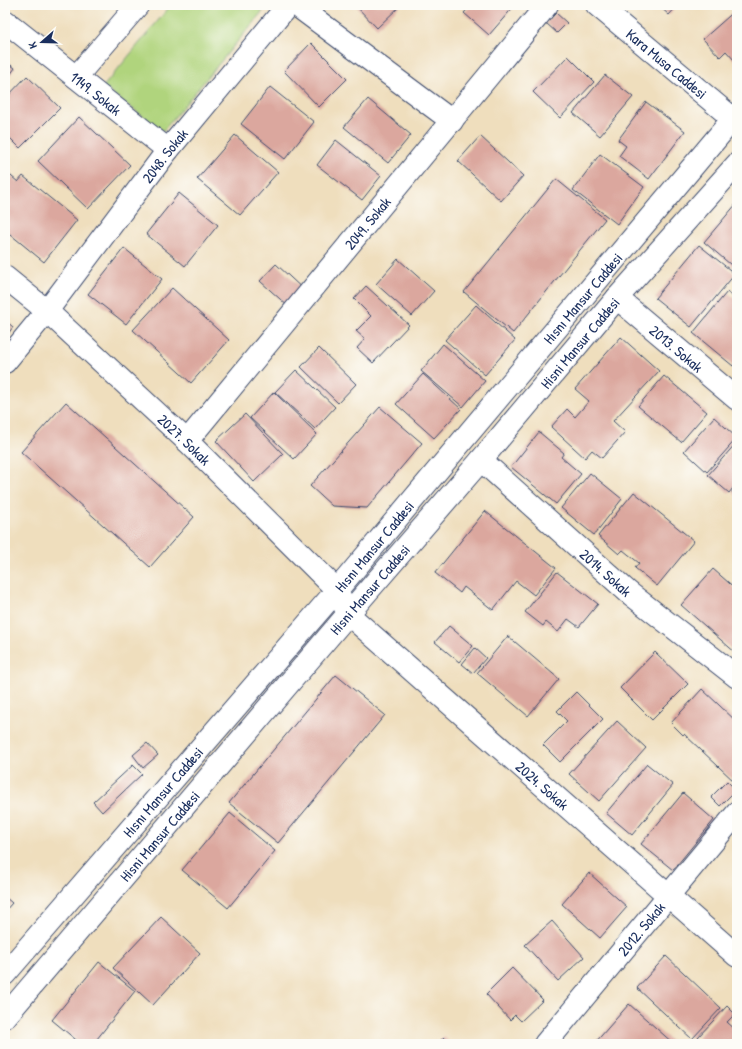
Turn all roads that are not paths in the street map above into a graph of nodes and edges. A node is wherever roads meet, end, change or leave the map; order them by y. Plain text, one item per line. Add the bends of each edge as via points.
1 (138, 5) edge
2 (288, 5) edge
3 (296, 5) edge
4 (547, 5) edge
5 (597, 5) edge
6 (5, 21) edge
7 (76, 77) junction
8 (736, 118) edge
9 (452, 121) junction
10 (168, 150) junction
11 (737, 164) edge
12 (5, 278) edge
13 (617, 298) junction
14 (47, 311) junction
15 (5, 362) edge
16 (737, 399) edge
17 (186, 441) junction
18 (481, 460) junction
19 (337, 590) junction
20 (348, 614) junction
21 (737, 677) edge
22 (737, 813) edge
23 (669, 895) junction
24 (737, 956) edge
25 (5, 974) edge
26 (5, 1017) edge
27 (545, 1044) edge

1 - 7 street
2 - 10 street, 2048. Sokak
3 - 9 street
4 - 9 street, 2049. Sokak
5 - 8 street, Kara Musa Caddesi
6 - 7 street, 1149. Sokak
7 - 10 street, 1149. Sokak
8 - 19 street, Hısnı Mansur Caddesi
9 - 17 street, 2049. Sokak
10 - 14 street, 2048. Sokak
11 - 13 street, Hisni Mansur Caddesi
12 - 14 street, 2027. Sokak
13 - 16 street, 2013. Sokak
13 - 18 street, Hisni Mansur Caddesi
14 - 15 street, 2048. Sokak
14 - 17 street, 2027. Sokak
17 - 19 street, 2027. Sokak
18 - 20 street, Hisni Mansur Caddesi
18 - 21 street, 2014. Sokak via 628,592
19 - 20 street, 2027. Sokak
19 - 25 street, Hısnı Mansur Caddesi
20 - 23 street, 2024. Sokak
20 - 26 street, Hisni Mansur Caddesi
22 - 23 street, 2012. Sokak
23 - 24 street, 2024. Sokak
23 - 27 street, 2012. Sokak

